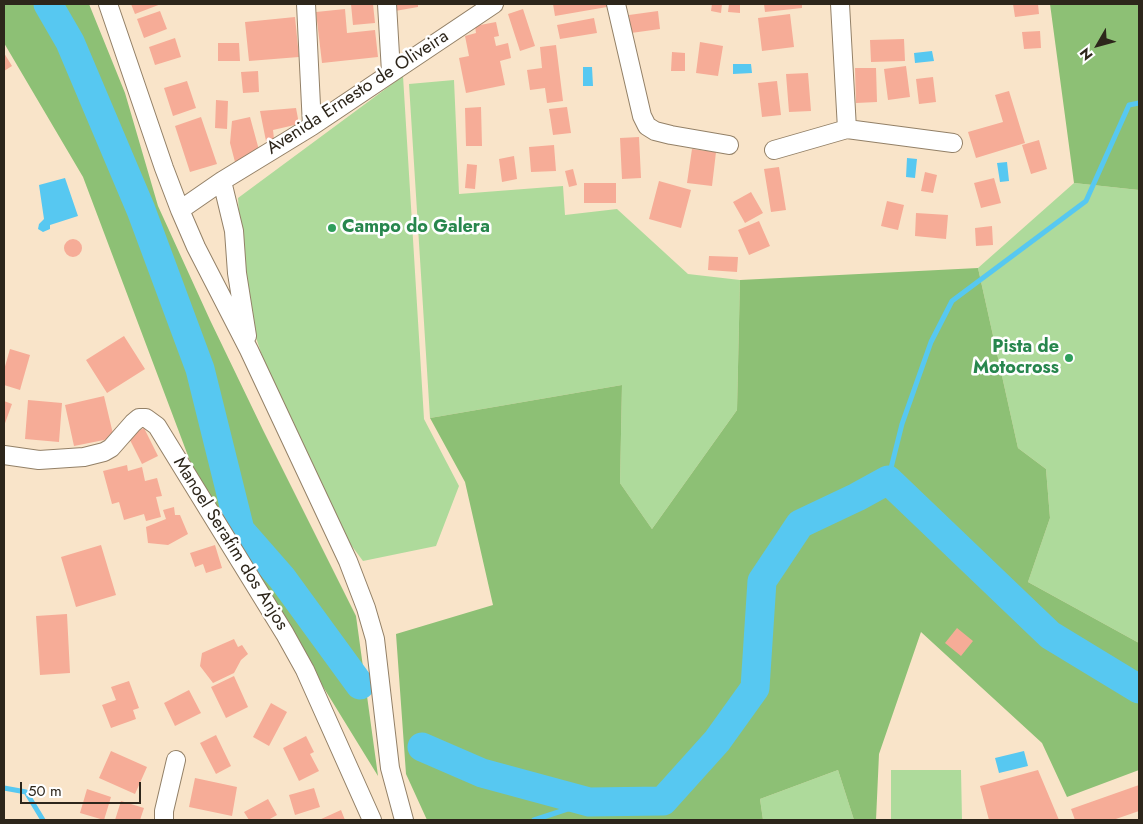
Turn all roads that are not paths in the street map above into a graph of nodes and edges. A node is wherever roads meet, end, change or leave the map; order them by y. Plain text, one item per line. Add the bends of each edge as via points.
1 (108, 4) edge
2 (306, 4) edge
3 (387, 4) edge
4 (494, 4) edge
5 (616, 4) edge
6 (840, 4) edge
7 (391, 72) junction
8 (312, 126) junction
9 (847, 129) junction
10 (953, 142) dead end
11 (729, 146) dead end
12 (774, 150) dead end
13 (222, 181) junction
14 (180, 210) junction
15 (249, 350) junction
16 (4, 455) edge
17 (176, 760) dead end
18 (164, 820) edge
19 (372, 820) edge
20 (404, 820) edge

1 - 14 street
2 - 8 street
3 - 7 street
4 - 7 street, Avenida Ernesto de Oliveira
5 - 11 street via 647,126 655,131
6 - 9 street
7 - 8 street, Avenida Ernesto de Oliveira
8 - 13 street, Avenida Ernesto de Oliveira
9 - 10 street
9 - 12 street
13 - 14 street, Avenida Ernesto de Oliveira
13 - 15 street via 234,231
14 - 15 street
15 - 20 street via 348,561 366,608 375,639 390,768
16 - 19 street, Manoel Serafim dos Anjos via 39,460 84,457 111,448 140,418 152,421 297,656
17 - 18 street

